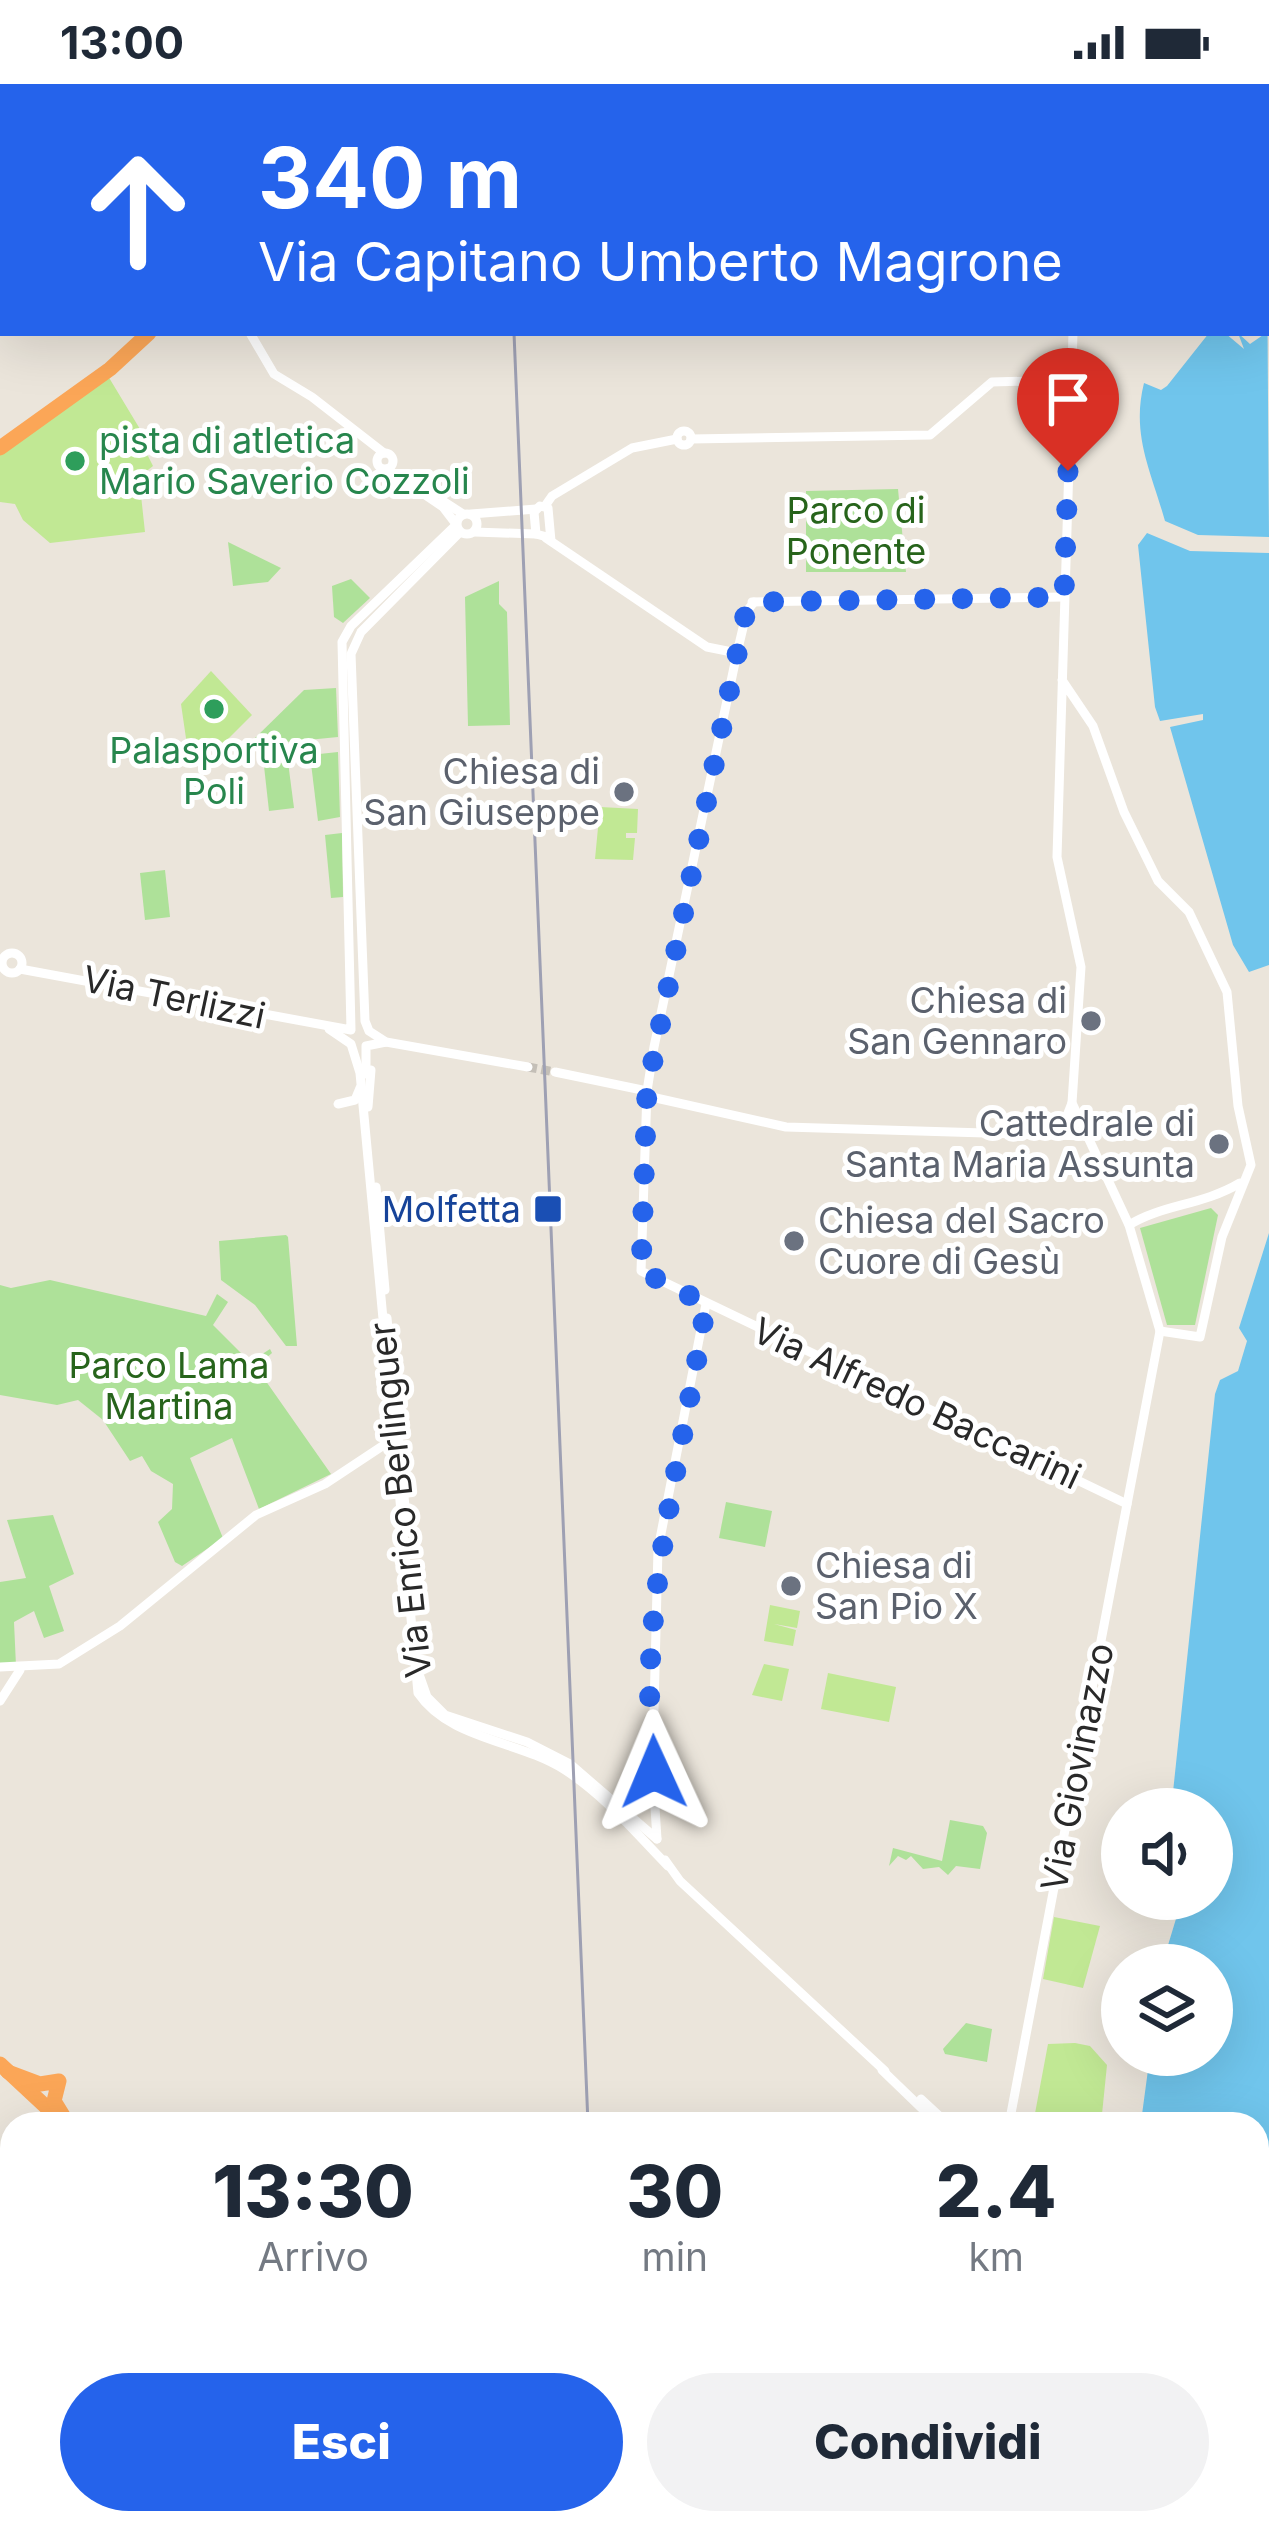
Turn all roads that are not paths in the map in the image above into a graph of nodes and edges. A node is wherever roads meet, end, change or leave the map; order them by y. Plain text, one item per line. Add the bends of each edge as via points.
1 (142, 336) edge
2 (252, 336) edge
3 (1072, 336) edge
4 (1071, 380) junction
5 (0, 444) edge
6 (386, 461) junction
7 (540, 508) junction
8 (459, 523) junction
9 (474, 532) junction
10 (546, 538) junction
11 (1064, 597) junction
12 (737, 653) junction
13 (348, 679) junction
14 (1062, 680) junction
15 (2, 961) edge
16 (354, 1002) junction
17 (313, 1026) junction
18 (329, 1029) junction
19 (351, 1030) junction
20 (369, 1031) junction
21 (386, 1042) junction
22 (351, 1044) junction
23 (366, 1046) junction
24 (406, 1047) junction
25 (528, 1067) tunnel mouth
26 (555, 1072) tunnel mouth
27 (647, 1094) junction
28 (1072, 1103) junction
29 (338, 1104) dead end
30 (368, 1107) junction
31 (1059, 1136) junction
32 (1086, 1136) junction
33 (1240, 1183) junction
34 (1212, 1200) junction
35 (1226, 1224) junction
36 (1129, 1225) junction
37 (706, 1304) junction
38 (1160, 1331) junction
39 (393, 1439) junction
40 (1127, 1506) junction
41 (0, 1667) edge
42 (20, 1670) junction
43 (418, 1685) junction
44 (1, 1693) edge
45 (654, 1814) junction
46 (634, 1820) junction
47 (637, 1834) junction
48 (657, 1839) junction
49 (668, 1866) junction
50 (3, 2070) edge
51 (907, 2091) junction
52 (44, 2112) edge
53 (52, 2112) edge
54 (60, 2112) edge
55 (927, 2112) edge
56 (933, 2112) edge
57 (1011, 2112) edge

1 - 5 highway via 110,369
2 - 6 street via 274,374
3 - 4 street
4 - 7 street via 992,382 930,436 691,439 684,432 632,448
4 - 11 street
6 - 8 street
6 - 8 street
7 - 8 street
7 - 10 street
8 - 9 street
8 - 9 street via 478,524
8 - 13 street via 361,632
9 - 10 street
10 - 12 street via 706,647
11 - 12 street via 750,602
11 - 14 street
12 - 27 street
13 - 16 street, Via Enrico Berlinguer
13 - 20 street, Via Enrico Berlinguer
14 - 28 street via 1057,857 1081,979
14 - 33 street via 1094,726 1158,881 1190,911 1227,992 1251,1165
15 - 17 street, Via Terlizzi via 14,954 35,968
16 - 17 street, Via Terlizzi via 345,1025
16 - 19 street, Via Enrico Berlinguer
17 - 18 street, Via Terlizzi
17 - 29 street, Via Terlizzi via 341,1042 358,1081 358,1098
18 - 19 street, Via Terlizzi
18 - 22 street, Via Terlizzi
19 - 20 street, Via Terlizzi
19 - 22 street, Via Enrico Berlinguer
20 - 21 street
20 - 23 street, Via Enrico Berlinguer
21 - 23 street
21 - 24 street
22 - 23 street
22 - 39 street, Via Enrico Berlinguer
23 - 30 street, Via Enrico Berlinguer
24 - 25 street
24 - 30 street via 373,1050
26 - 27 street
27 - 31 street via 785,1127
27 - 37 street, Via Alfredo Baccarini via 641,1271
28 - 31 street
28 - 32 street
30 - 39 street, Via Enrico Berlinguer
31 - 32 street
32 - 36 street
33 - 34 street
33 - 35 street
34 - 35 street
34 - 36 street
35 - 38 street via 1200,1337
36 - 38 street
37 - 40 street, Via Alfredo Baccarini
37 - 45 street via 662,1532 652,1645
38 - 40 street, Via Giovinazzo
39 - 42 street via 320,1487 263,1511 120,1626 59,1664
39 - 43 street, Via Enrico Berlinguer
40 - 57 street, Via Giovinazzo
41 - 42 street
42 - 44 street
43 - 46 street, Via Enrico Berlinguer via 445,1715 570,1764
43 - 47 street, Via Enrico Berlinguer via 440,1719 565,1770
45 - 46 street
45 - 48 street
46 - 48 street, Via Enrico Berlinguer
47 - 48 street
47 - 49 street, Via Enrico Berlinguer
48 - 49 street
49 - 51 street, Via Enrico Berlinguer
50 - 52 highway
50 - 53 highway
50 - 54 highway via 40,2084 59,2081
51 - 55 street
51 - 56 street

